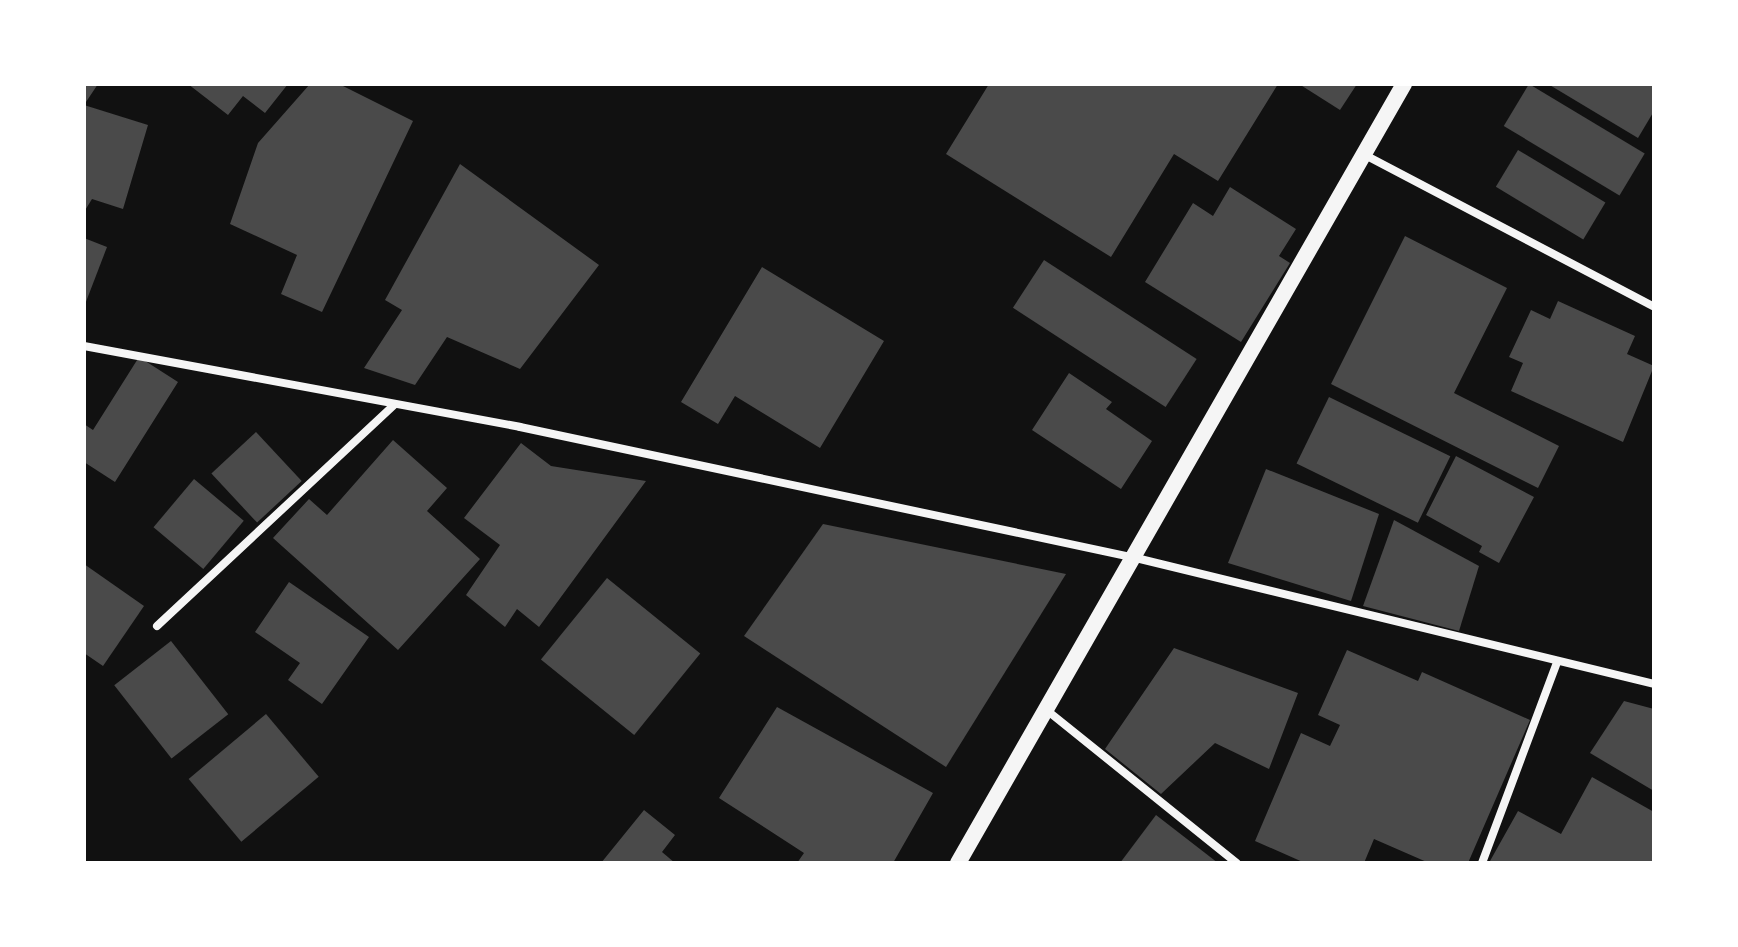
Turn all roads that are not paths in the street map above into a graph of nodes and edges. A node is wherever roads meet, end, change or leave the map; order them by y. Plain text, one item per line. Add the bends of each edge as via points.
1 (1404, 84) edge
2 (1365, 155) junction
3 (1654, 307) edge
4 (84, 346) edge
5 (395, 404) junction
6 (1136, 558) junction
7 (157, 626) dead end
8 (1557, 662) junction
9 (1654, 684) edge
10 (1049, 712) junction
11 (958, 863) edge
12 (1237, 863) edge
13 (1482, 863) edge

1 - 2 main road
2 - 3 street
2 - 6 main road
4 - 5 street
5 - 6 street
5 - 7 street
6 - 8 street
6 - 10 main road
8 - 9 street
8 - 13 street
10 - 11 main road
10 - 12 street

